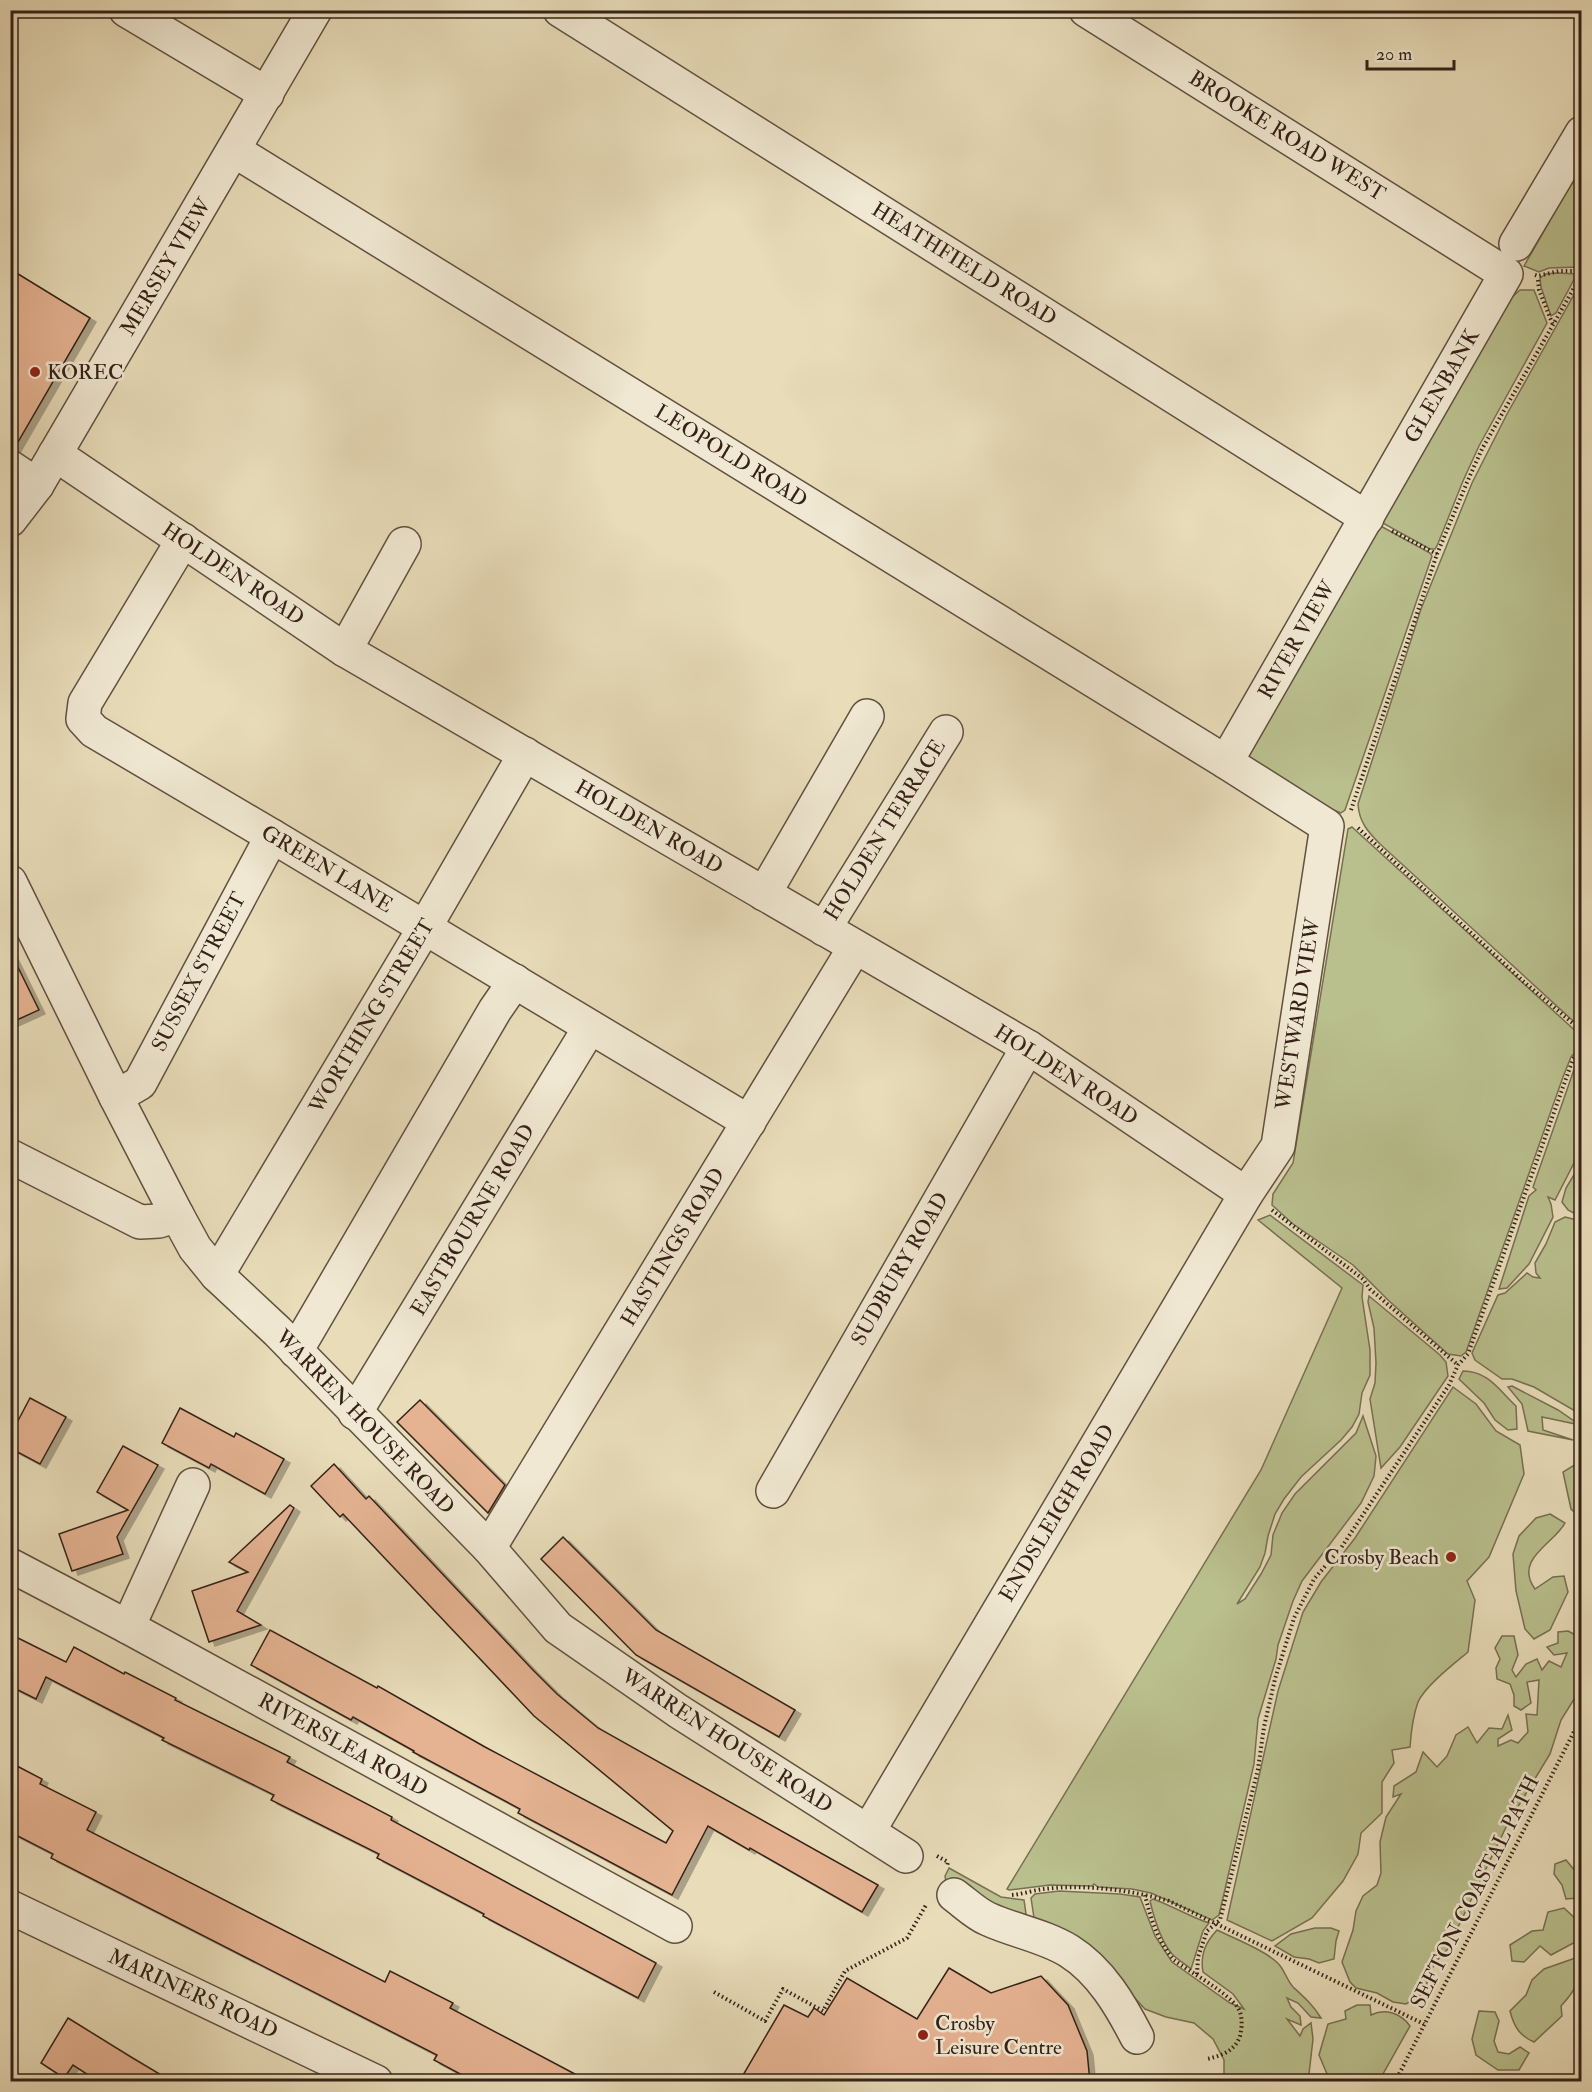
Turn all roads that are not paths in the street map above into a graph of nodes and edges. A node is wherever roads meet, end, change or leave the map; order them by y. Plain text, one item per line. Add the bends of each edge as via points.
1 (126, 10) edge
2 (315, 10) edge
3 (560, 10) edge
4 (1086, 10) edge
5 (163, 20) edge
6 (267, 94) junction
7 (1581, 133) edge
8 (235, 151) junction
9 (1512, 264) junction
10 (55, 454) junction
11 (24, 476) edge
12 (1367, 518) junction
13 (10, 519) edge
14 (183, 540) junction
15 (404, 544) dead end
16 (345, 650) junction
17 (867, 716) dead end
18 (946, 732) dead end
19 (525, 754) junction
20 (1226, 762) junction
21 (1344, 824) joint
22 (272, 836) junction
23 (10, 882) edge
24 (764, 894) junction
25 (425, 927) junction
26 (824, 929) junction
27 (855, 947) junction
28 (515, 981) junction
29 (590, 1027) junction
30 (1028, 1047) junction
31 (116, 1097) junction
32 (749, 1122) junction
33 (10, 1156) edge
34 (1246, 1194) junction
35 (177, 1215) junction
36 (217, 1275) junction
37 (296, 1351) junction
38 (355, 1413) junction
39 (193, 1485) dead end
40 (773, 1491) dead end
41 (489, 1548) junction
42 (10, 1565) edge
43 (128, 1627) junction
44 (868, 1832) junction
45 (906, 1856) dead end
46 (946, 1888) road end
47 (10, 1907) edge
48 (675, 1926) dead end
49 (1137, 2037) dead end
50 (376, 2082) edge

1 - 5 street
2 - 6 street, MERSEY VIEW
3 - 12 street, HEATHFIELD ROAD
4 - 9 street, BROOKE ROAD WEST
5 - 6 street
6 - 8 street, MERSEY VIEW
7 - 9 street, GLENBANK
8 - 10 street, MERSEY VIEW
8 - 20 street, LEOPOLD ROAD
9 - 12 street, GLENBANK
10 - 11 street, MERSEY VIEW
10 - 14 street, HOLDEN ROAD
11 - 13 street, MERSEY VIEW
12 - 20 street, RIVER VIEW
14 - 16 street, HOLDEN ROAD
14 - 22 street, GREEN LANE via 85,703 83,719 94,731
15 - 16 street
16 - 19 street, HOLDEN ROAD
17 - 24 street
18 - 26 street, HOLDEN TERRACE
19 - 24 street, HOLDEN ROAD
19 - 25 street, WORTHING STREET
20 - 21 street, LEOPOLD ROAD
21 - 34 street, WESTWARD VIEW via 1278,1146
22 - 25 street, GREEN LANE
22 - 31 street, SUSSEX STREET via 140,1083
23 - 31 street, WARREN HOUSE ROAD
24 - 26 street, HOLDEN ROAD
25 - 28 street, GREEN LANE
25 - 36 street, WORTHING STREET
26 - 27 street, HOLDEN ROAD
27 - 30 street, HOLDEN ROAD
27 - 32 street, HASTINGS ROAD
28 - 29 street, GREEN LANE
28 - 37 street
29 - 32 street, GREEN LANE
29 - 38 street, EASTBOURNE ROAD
30 - 34 street, HOLDEN ROAD
30 - 40 street, SUDBURY ROAD
31 - 35 street, WARREN HOUSE ROAD
32 - 41 street, HASTINGS ROAD
33 - 35 street via 140,1222
34 - 44 street, ENDSLEIGH ROAD
35 - 36 street, WARREN HOUSE ROAD via 195,1248
36 - 37 street, WARREN HOUSE ROAD
37 - 38 street, WARREN HOUSE ROAD
38 - 41 street, WARREN HOUSE ROAD
39 - 43 street
41 - 44 street, WARREN HOUSE ROAD via 558,1628 678,1711
42 - 43 street, RIVERSLEA ROAD
43 - 48 street, RIVERSLEA ROAD
44 - 45 street, WARREN HOUSE ROAD
46 - 49 street via 984,1918 1070,1952 1106,1986
47 - 50 street, MARINERS ROAD

